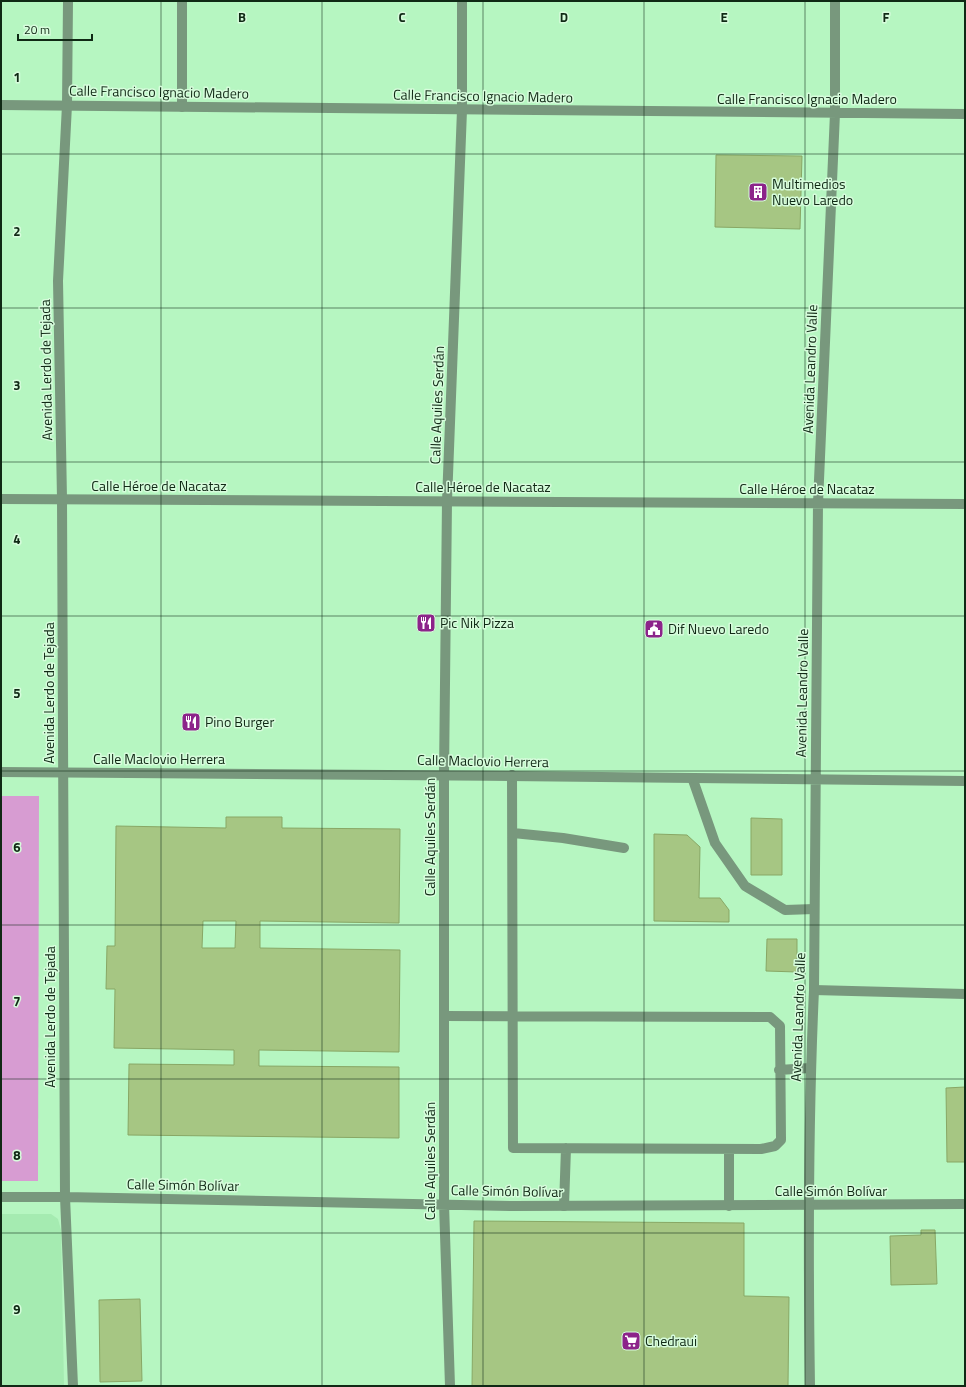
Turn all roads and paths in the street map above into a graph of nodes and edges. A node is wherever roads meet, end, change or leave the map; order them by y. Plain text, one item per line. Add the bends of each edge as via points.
1 (68, 1) edge
2 (182, 1) edge
3 (462, 1) edge
4 (835, 1) edge
5 (1, 105) edge
6 (67, 105) junction
7 (182, 107) junction
8 (462, 110) junction
9 (835, 113) junction
10 (965, 114) edge
11 (1, 499) edge
12 (62, 499) junction
13 (447, 501) junction
14 (818, 503) junction
15 (965, 504) edge
16 (1, 772) edge
17 (63, 772) junction
18 (444, 774) junction
19 (512, 775) junction
20 (693, 780) junction
21 (815, 780) junction
22 (965, 781) edge
23 (512, 833) junction
24 (624, 848) dead end
25 (814, 909) junction
26 (814, 990) junction
27 (965, 994) edge
28 (444, 1016) junction
29 (512, 1016) junction
30 (810, 1068) junction
31 (779, 1070) junction
32 (566, 1148) junction
33 (730, 1149) junction
34 (65, 1197) junction
35 (1, 1198) edge
36 (444, 1204) junction
37 (965, 1204) edge
38 (564, 1206) junction
39 (729, 1206) junction
40 (808, 1206) junction
41 (73, 1386) edge
42 (450, 1386) edge
43 (810, 1386) edge

1 - 6 street, Avenida Lerdo de Tejada
2 - 7 street
3 - 8 street, Calle Aquiles Serdán
4 - 9 street, Avenida Leandro Valle
5 - 6 street, Calle Francisco Ignacio Madero
6 - 7 street, Calle Francisco Ignacio Madero
6 - 12 street, Avenida Lerdo de Tejada via 58,281
7 - 8 street, Calle Francisco Ignacio Madero
8 - 9 street, Calle Francisco Ignacio Madero
8 - 13 street, Calle Aquiles Serdán
9 - 10 street, Calle Francisco Ignacio Madero
9 - 14 street, Avenida Leandro Valle
11 - 12 street, Calle Héroe de Nacataz
12 - 13 street, Calle Héroe de Nacataz
12 - 17 street, Avenida Lerdo de Tejada
13 - 14 street, Calle Héroe de Nacataz
13 - 18 street, Calle Aquiles Serdán
14 - 15 street, Calle Héroe de Nacataz
14 - 21 street, Avenida Leandro Valle
16 - 17 street, Calle Maclovio Herrera
17 - 18 street, Calle Maclovio Herrera
17 - 34 street, Avenida Lerdo de Tejada
18 - 19 street, Calle Maclovio Herrera
18 - 28 street, Calle Aquiles Serdán
19 - 20 street, Calle Maclovio Herrera
19 - 23 street
20 - 21 street, Calle Maclovio Herrera
20 - 25 street via 715,843 746,886 785,910
21 - 22 street, Calle Maclovio Herrera
21 - 25 street, Avenida Leandro Valle
23 - 24 street
23 - 29 street
25 - 26 street, Avenida Leandro Valle
26 - 27 street
26 - 30 street, Avenida Leandro Valle
28 - 29 street
28 - 36 street, Calle Aquiles Serdán
29 - 31 street via 770,1017 780,1026
29 - 32 street via 513,1148
30 - 31 street
30 - 40 street, Avenida Leandro Valle
31 - 33 street via 781,1140 775,1146 761,1149
32 - 33 street
32 - 38 street
33 - 39 street
34 - 35 street, Calle Simón Bolívar
34 - 36 street, Calle Simón Bolívar
34 - 41 street, Avenida Lerdo de Tejada
36 - 38 street, Calle Simón Bolívar
36 - 42 street, Calle Aquiles Serdán
37 - 40 street, Calle Simón Bolívar
38 - 39 street, Calle Simón Bolívar
39 - 40 street, Calle Simón Bolívar
40 - 43 street, Avenida Leandro Valle

